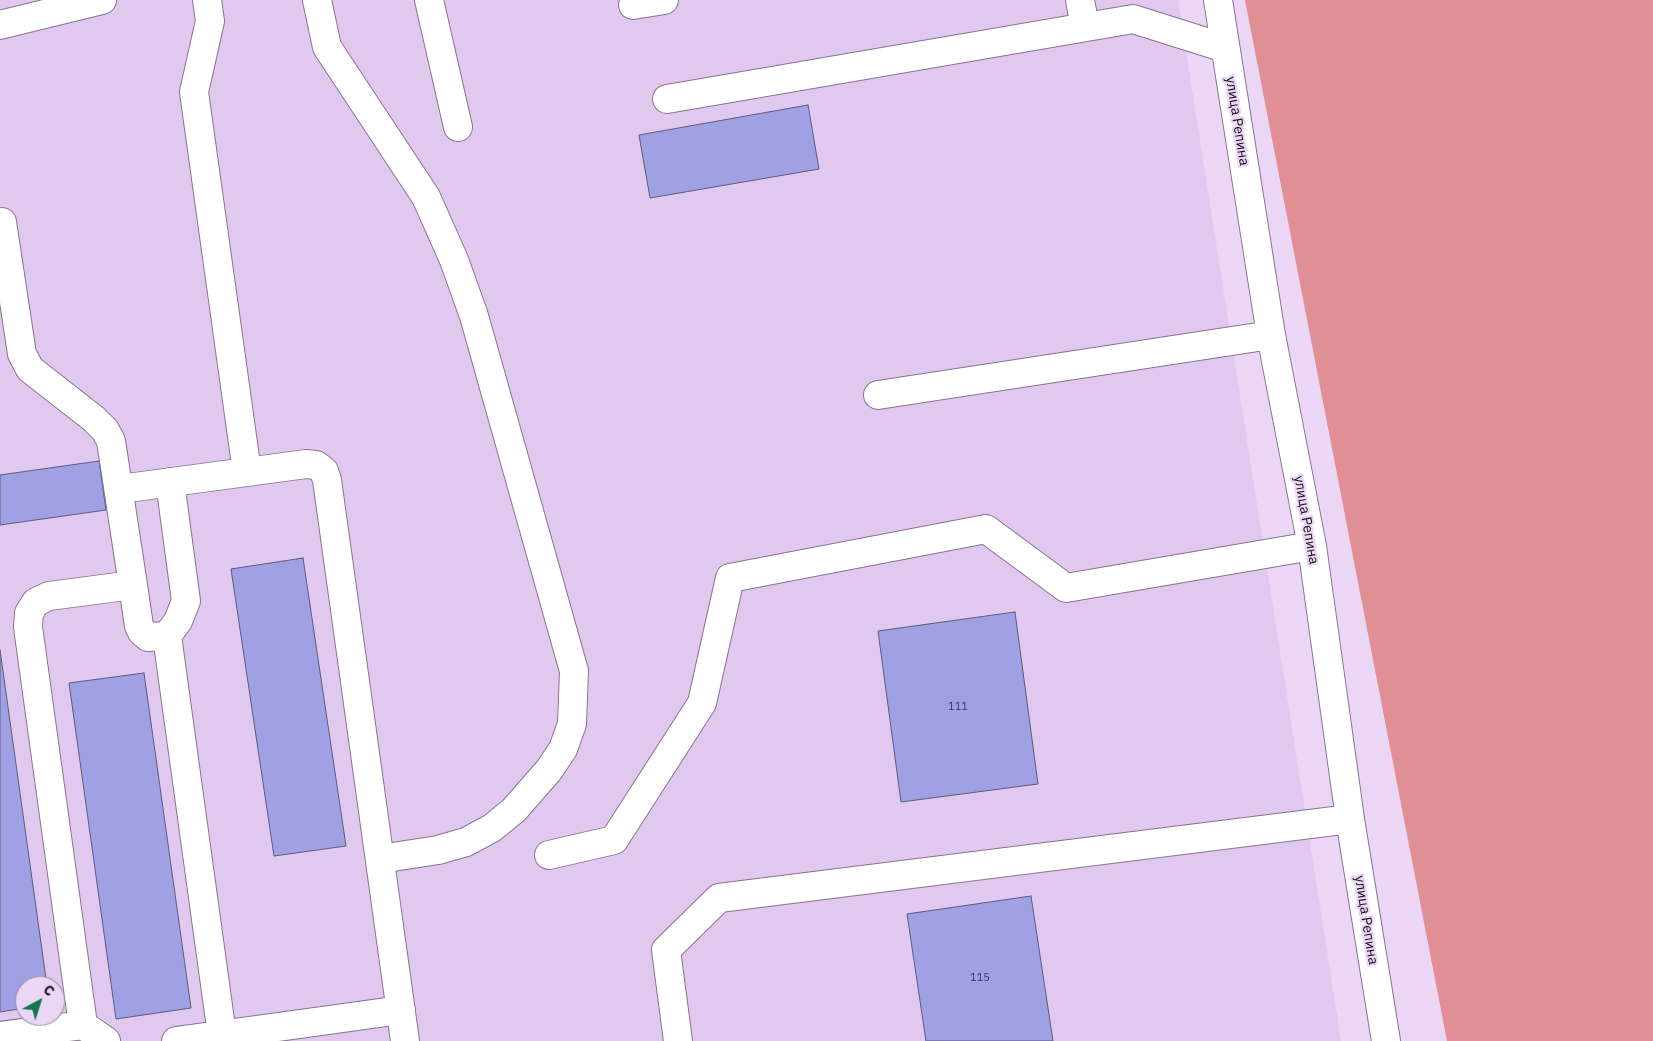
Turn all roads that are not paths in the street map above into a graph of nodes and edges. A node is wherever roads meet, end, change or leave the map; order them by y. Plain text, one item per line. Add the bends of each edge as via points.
1 (102, 0) edge
2 (207, 0) edge
3 (316, 0) edge
4 (429, 0) edge
5 (664, 0) edge
6 (1080, 0) edge
7 (1218, 0) edge
8 (633, 5) dead end
9 (0, 25) edge
10 (1085, 27) junction
11 (1225, 48) junction
12 (667, 99) dead end
13 (458, 127) dead end
14 (2, 222) dead end
15 (1271, 335) junction
16 (878, 395) dead end
17 (247, 472) junction
18 (170, 482) junction
19 (120, 489) junction
20 (1312, 546) junction
21 (133, 585) junction
22 (167, 636) junction
23 (1350, 819) junction
24 (549, 855) dead end
25 (380, 859) junction
26 (401, 1010) junction
27 (83, 1025) junction
28 (278, 1034) edge
29 (222, 1035) junction
30 (0, 1036) edge
31 (106, 1041) edge
32 (176, 1041) edge
33 (405, 1041) edge
34 (678, 1041) edge
35 (1386, 1041) edge

1 - 9 street
2 - 17 street via 210,21 194,92
3 - 25 street via 327,47 426,197 454,260 474,316 574,671 572,724 563,749 514,810 492,828 466,842
4 - 13 street
5 - 8 street
6 - 10 street
7 - 11 street, улица Репина
10 - 11 street via 1133,18
10 - 12 street
11 - 15 street, улица Репина
14 - 19 street via 22,354 30,369 105,430 115,456
15 - 16 street
15 - 20 street, улица Репина
17 - 18 street
17 - 25 street via 306,464 316,465 324,471
18 - 19 street
18 - 22 street via 186,601 178,621
19 - 21 street
20 - 23 street, улица Репина
20 - 24 street via 1066,588 986,529 730,578 702,703 614,840
21 - 22 street via 142,632 148,637
21 - 27 street via 49,596 36,602 29,612 28,627
22 - 29 street
23 - 34 street via 719,898 666,950
23 - 35 street, улица Репина
25 - 26 street
26 - 28 street
26 - 33 street
27 - 30 street
27 - 31 street
28 - 29 street
29 - 32 street

